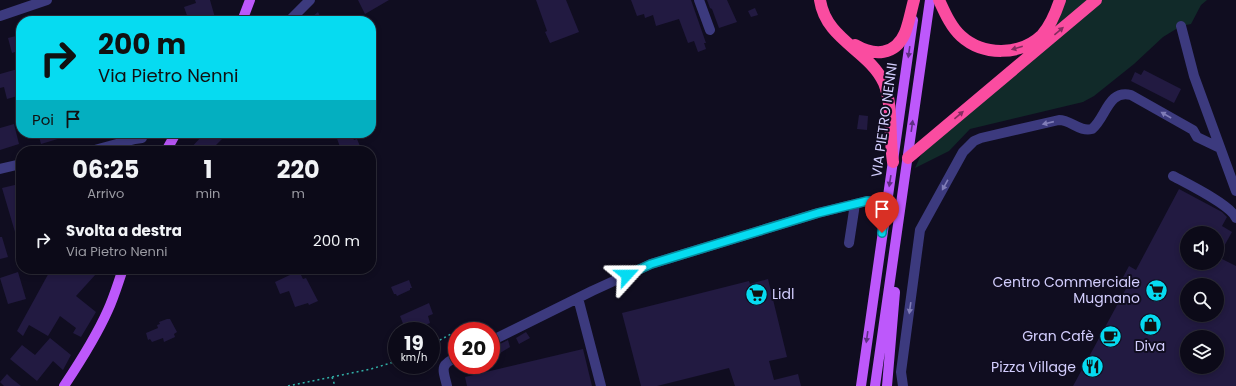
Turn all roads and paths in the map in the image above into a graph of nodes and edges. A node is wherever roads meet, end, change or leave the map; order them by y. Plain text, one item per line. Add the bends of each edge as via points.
1 (250, 0) edge
2 (310, 0) edge
3 (699, 0) edge
4 (820, 0) edge
5 (915, 0) edge
6 (930, 0) edge
7 (939, 0) edge
8 (1060, 0) edge
9 (1096, 0) edge
10 (42, 1) edge
11 (0, 16) edge
12 (244, 16) edge
13 (293, 16) edge
14 (1181, 26) dead end
15 (710, 30) dead end
16 (837, 34) junction
17 (142, 138) dead end
18 (109, 146) edge
19 (1220, 148) junction
20 (908, 158) junction
21 (892, 162) junction
22 (16, 165) edge
23 (0, 169) edge
24 (1173, 176) dead end
25 (1236, 191) edge
26 (886, 203) junction
27 (855, 204) junction
28 (1236, 218) edge
29 (849, 243) dead end
30 (895, 244) junction
31 (122, 274) edge
32 (578, 298) junction
33 (500, 337) edge
34 (448, 361) edge
35 (388, 364) edge
36 (332, 377) junction
37 (64, 386) edge
38 (288, 386) edge
39 (335, 386) edge
40 (447, 386) edge
41 (602, 386) edge
42 (861, 386) edge
43 (875, 386) edge
44 (887, 386) edge
45 (903, 386) edge

1 - 12 main road
2 - 13 street
3 - 15 street
4 - 16 highway via 828,24
5 - 16 highway via 905,33 890,50 874,53
5 -> 21 main road, VIA PIETRO NENNI
20 -> 6 main road, VIA PIETRO NENNI
8 -> 7 highway via 1042,35 1027,46 1007,51 988,51 971,44 951,25
20 -> 9 highway
10 - 11 street
14 - 19 street via 1194,76
16 - 21 highway via 875,69 884,83 890,107
17 - 18 street
19 - 25 street
19 -> 45 street via 1197,137 1193,130 1124,94 1114,98 1099,123 1092,129 1082,130 1059,120 974,141 963,152 920,230 901,372
20 - 30 main road, VIA PIETRO NENNI
21 -> 26 main road, VIA PIETRO NENNI
22 - 23 street
24 - 28 street via 1227,206
26 - 27 street via 867,201
26 -> 42 main road, VIA PIETRO NENNI
27 - 29 street
27 - 32 street via 651,264
30 - 43 main road, VIA PIETRO NENNI
30 - 44 main road via 897,274
31 - 37 main road via 99,328
32 - 33 street
32 - 41 street
34 - 40 street via 443,371
35 - 36 path
36 - 38 path
36 - 39 path

